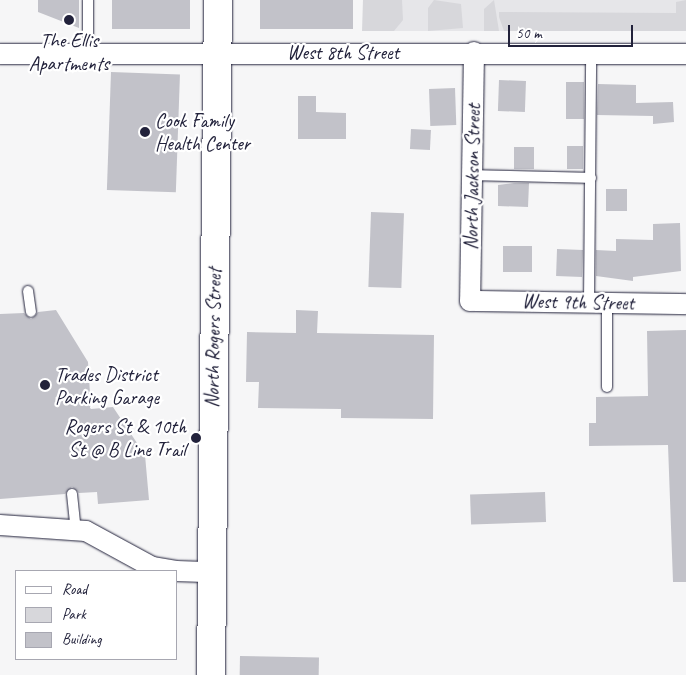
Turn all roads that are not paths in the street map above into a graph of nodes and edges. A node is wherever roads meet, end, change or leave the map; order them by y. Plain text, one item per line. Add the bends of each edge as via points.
1 (88, 0) edge
2 (218, 0) edge
3 (218, 51) junction
4 (88, 52) junction
5 (474, 52) junction
6 (591, 53) junction
7 (0, 54) edge
8 (686, 54) edge
9 (472, 174) junction
10 (591, 178) junction
11 (28, 291) dead end
12 (470, 301) joint
13 (598, 302) junction
14 (686, 304) edge
15 (31, 312) dead end
16 (607, 387) dead end
17 (72, 494) dead end
18 (0, 525) edge
19 (76, 530) junction
20 (170, 570) edge
21 (178, 571) edge
22 (212, 572) junction
23 (211, 675) edge

1 - 4 lane
2 - 3 street, North Rogers Street
3 - 4 street, West 8th Street
3 - 5 street, West 8th Street
3 - 22 street, North Rogers Street
4 - 7 street, West 8th Street
5 - 6 street, West 8th Street
5 - 9 street, North Jackson Street
6 - 8 street, West 8th Street
6 - 10 lane
9 - 10 lane
9 - 12 street, North Jackson Street
10 - 13 lane
11 - 15 lane
12 - 13 street, West 9th Street
13 - 14 street, West 9th Street
13 - 16 lane
17 - 19 lane
18 - 19 street
19 - 20 street via 97,535 152,567
21 - 22 street
22 - 23 street, North Rogers Street

